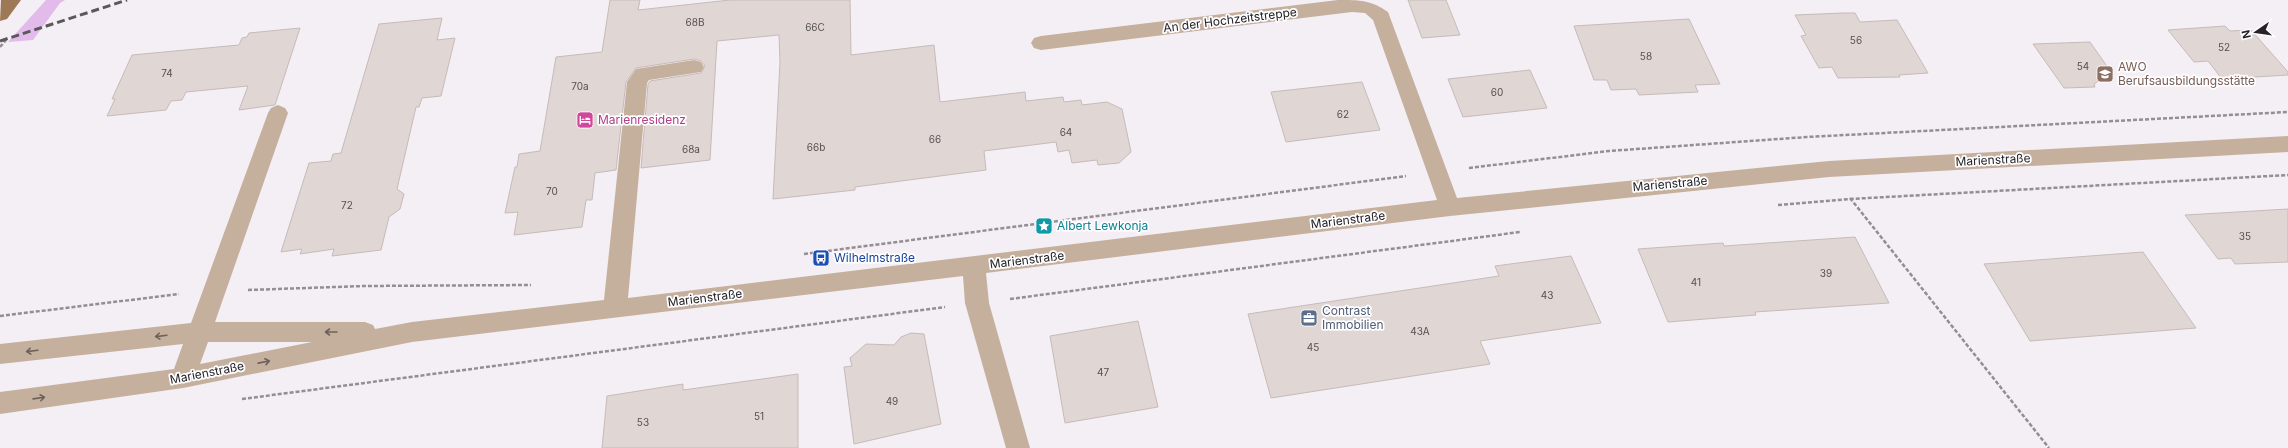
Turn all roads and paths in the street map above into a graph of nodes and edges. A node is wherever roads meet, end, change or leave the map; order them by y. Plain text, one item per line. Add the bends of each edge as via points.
1 (11, 0) edge
2 (0, 14) edge
3 (1041, 43) dead end
4 (694, 67) dead end
5 (2288, 112) edge
6 (278, 114) dead end
7 (1807, 137) junction
8 (2288, 144) edge
9 (1829, 169) junction
10 (1437, 172) junction
11 (2288, 175) edge
12 (1850, 199) junction
13 (1771, 206) dead end
14 (1450, 207) junction
15 (1524, 231) dead end
16 (796, 255) dead end
17 (974, 266) junction
18 (533, 285) dead end
19 (214, 291) junction
20 (977, 303) junction
21 (615, 309) junction
22 (0, 316) edge
23 (200, 332) junction
24 (412, 332) junction
25 (0, 354) edge
26 (182, 378) junction
27 (234, 400) dead end
28 (0, 403) edge
29 (1018, 448) edge
30 (2049, 448) edge

1 - 2 main road
3 - 10 street, An der Hochzeitstreppe via 1352,5 1370,7 1381,17
4 - 21 street via 643,74 637,82
5 - 7 path
6 - 19 street
7 - 9 path
7 - 10 path via 1609,151
8 - 9 street, Marienstraße
9 - 12 path
9 - 14 street, Marienstraße
10 - 14 street, An der Hochzeitstreppe
10 - 16 path
11 - 12 path
12 - 13 path
12 - 30 path
14 - 17 street, Marienstraße
15 - 20 path
17 - 20 street
17 - 21 street, Marienstraße
18 - 19 path via 364,286
19 - 22 path
19 - 23 street
20 - 27 path
20 - 29 street
21 - 24 street, Marienstraße
24 -> 23 street, Marienstraße
23 -> 25 street, Marienstraße
23 - 26 street
26 -> 24 street, Marienstraße
28 -> 26 street, Marienstraße

